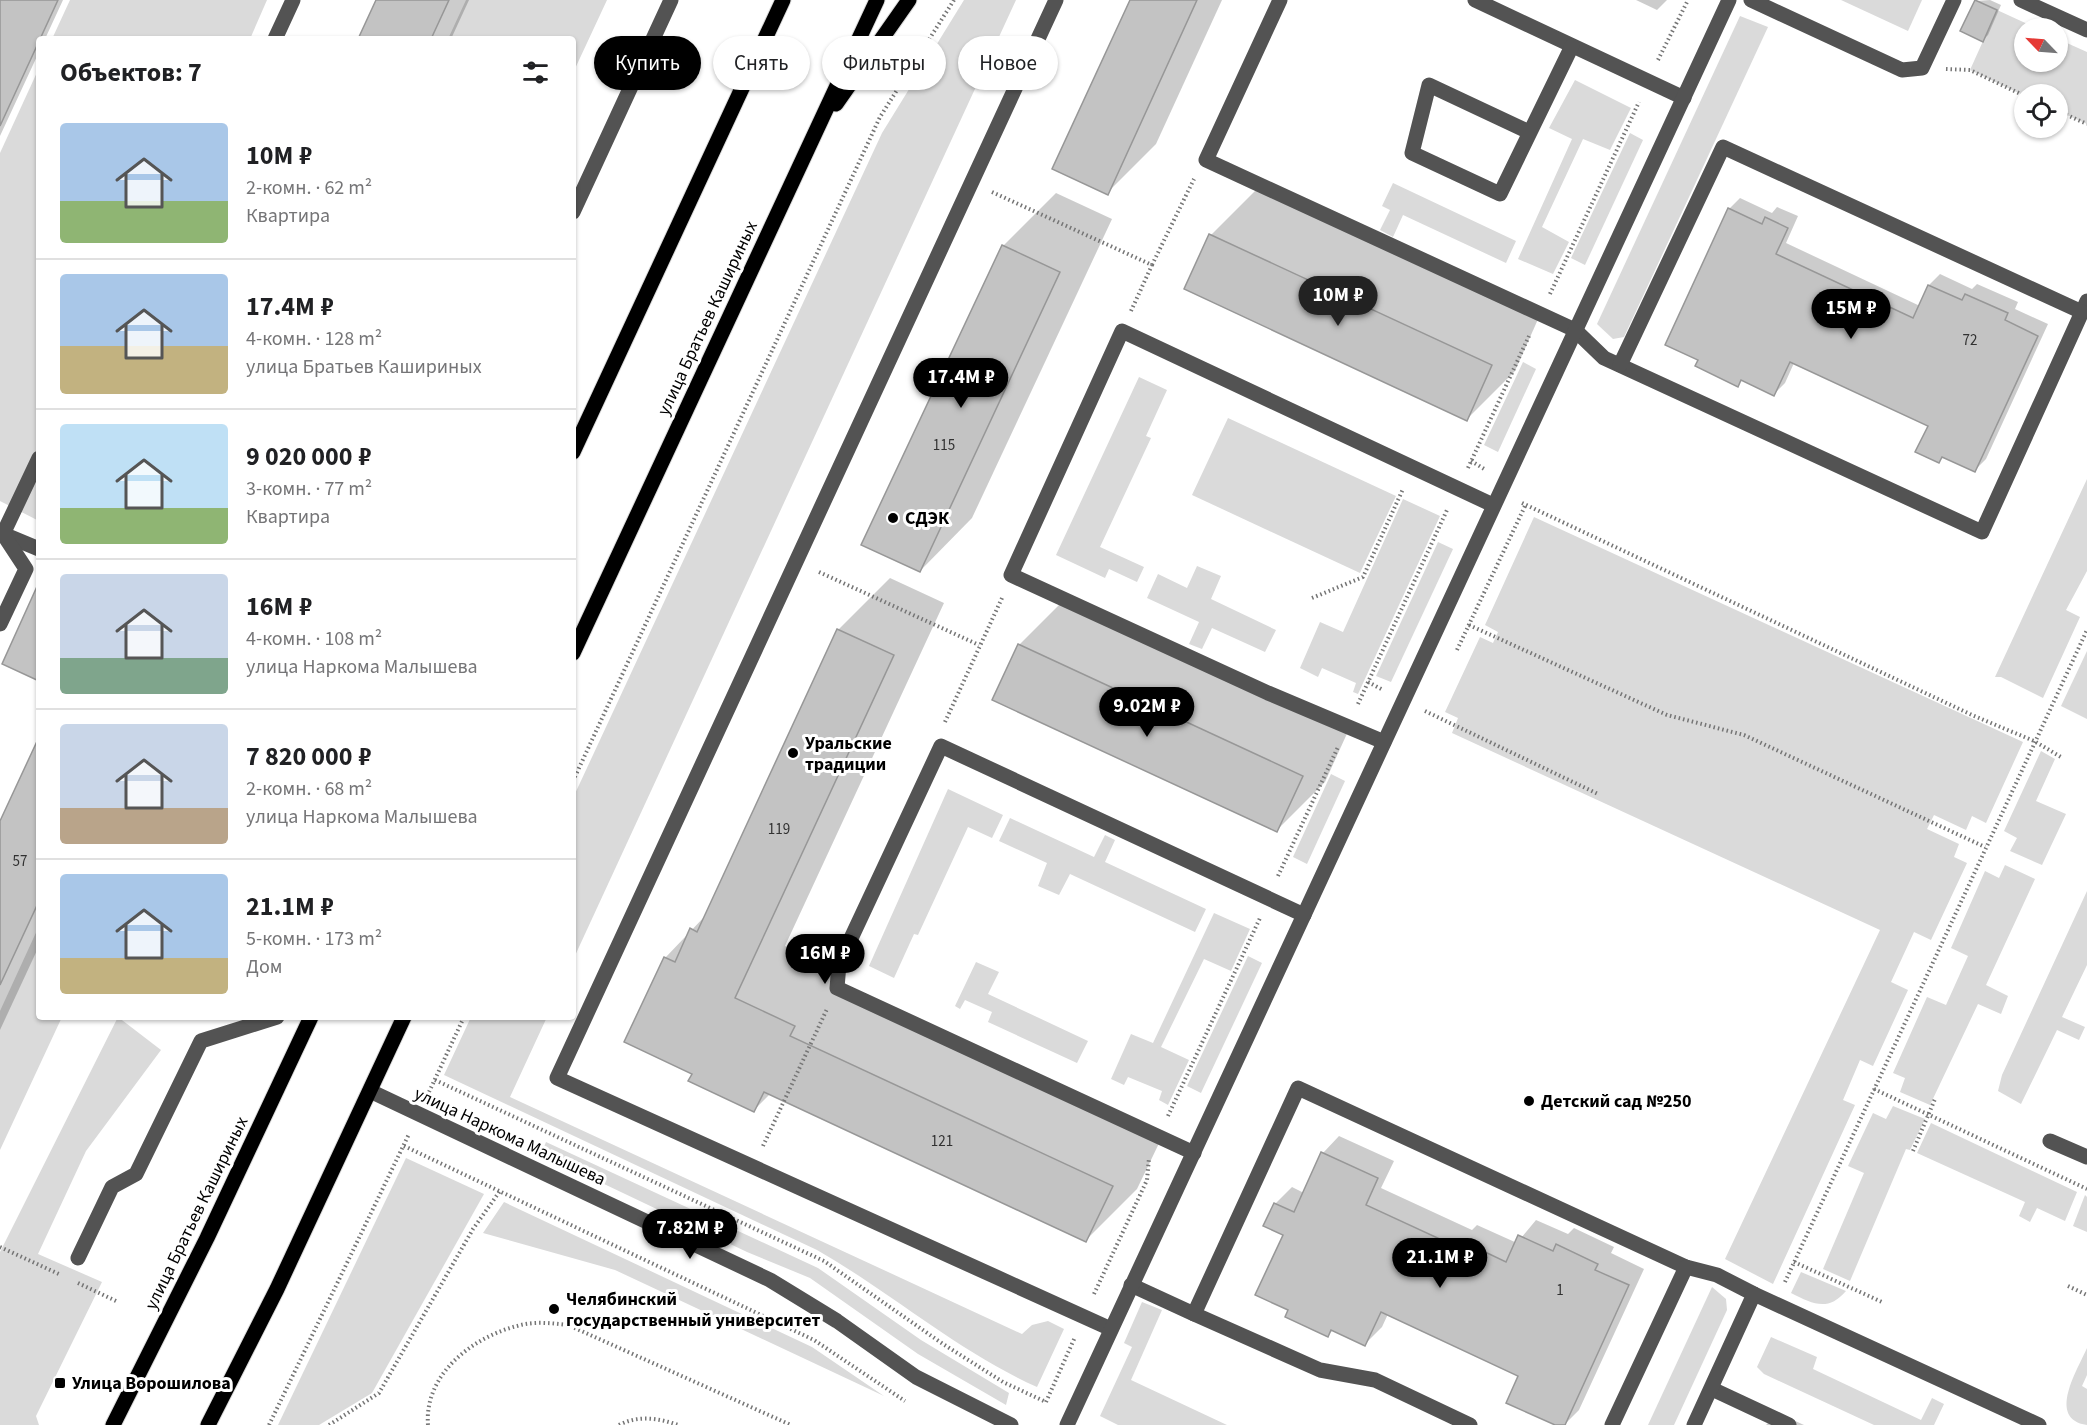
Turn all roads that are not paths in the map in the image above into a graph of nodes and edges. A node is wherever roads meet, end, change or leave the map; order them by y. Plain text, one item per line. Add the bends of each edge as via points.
1 (293, 0) edge
2 (671, 0) edge
3 (783, 0) edge
4 (877, 0) edge
5 (909, 0) edge
6 (1056, 0) edge
7 (1280, 0) edge
8 (1475, 0) edge
9 (1729, 0) edge
10 (1751, 0) edge
11 (1954, 0) edge
12 (2021, 0) edge
13 (2087, 30) edge
14 (276, 36) edge
15 (1572, 46) junction
16 (1684, 98) junction
17 (1529, 132) junction
18 (812, 139) junction
19 (576, 206) edge
20 (2085, 307) edge
21 (1575, 330) junction
22 (1620, 365) junction
23 (576, 446) edge
24 (36, 464) edge
25 (1493, 505) junction
26 (2, 533) edge
27 (36, 548) edge
28 (0, 624) edge
29 (576, 647) edge
30 (1384, 742) junction
31 (1304, 915) junction
32 (268, 1020) edge
33 (310, 1020) edge
34 (403, 1020) edge
35 (370, 1091) junction
36 (2050, 1141) dead end
37 (1194, 1153) junction
38 (2087, 1158) edge
39 (78, 1258) dead end
40 (1686, 1267) junction
41 (1131, 1285) junction
42 (1754, 1294) junction
43 (1194, 1314) junction
44 (1111, 1329) junction
45 (1712, 1389) junction
46 (1070, 1420) edge
47 (113, 1425) edge
48 (208, 1425) edge
49 (1011, 1425) edge
50 (1470, 1425) edge
51 (1612, 1425) edge
52 (1694, 1425) edge
53 (1789, 1425) edge
54 (2039, 1425) edge

1 - 14 street
2 - 19 street
3 - 23 main road
4 - 18 main road, улица Братьев Кашириных
5 - 18 main road
6 - 44 street via 557,1078
7 - 21 street via 1206,160
8 - 15 street
9 - 16 street
10 - 11 street via 1902,70 1922,68
12 - 13 street
15 - 16 street
15 - 17 street
16 - 21 street
17 - 17 street via 1500,194 1412,153 1428,85
18 - 29 main road, улица Братьев Кашириных
20 - 22 street via 1723,147
20 - 22 street via 1982,532
21 - 22 street via 1604,358
21 - 25 street
24 - 26 street
25 - 30 street
25 - 30 street via 1122,331 1011,575
26 - 27 street
26 - 28 street via 26,569
30 - 31 street
31 - 37 street
31 - 37 street via 940,746 839,964 837,988
32 - 39 street via 201,1041 136,1174 112,1187
33 - 47 main road, улица Братьев Кашириных
34 - 35 main road
35 - 48 main road
35 - 49 street, улица Наркома Малышева via 770,1280 916,1377
36 - 38 street
37 - 41 street
40 - 42 street via 1717,1275
40 - 43 street via 1298,1088
40 - 51 street
41 - 43 street
41 - 44 street
42 - 45 street
42 - 54 street
43 - 50 street via 1320,1370 1375,1380
44 - 46 street
45 - 52 street
45 - 53 street

